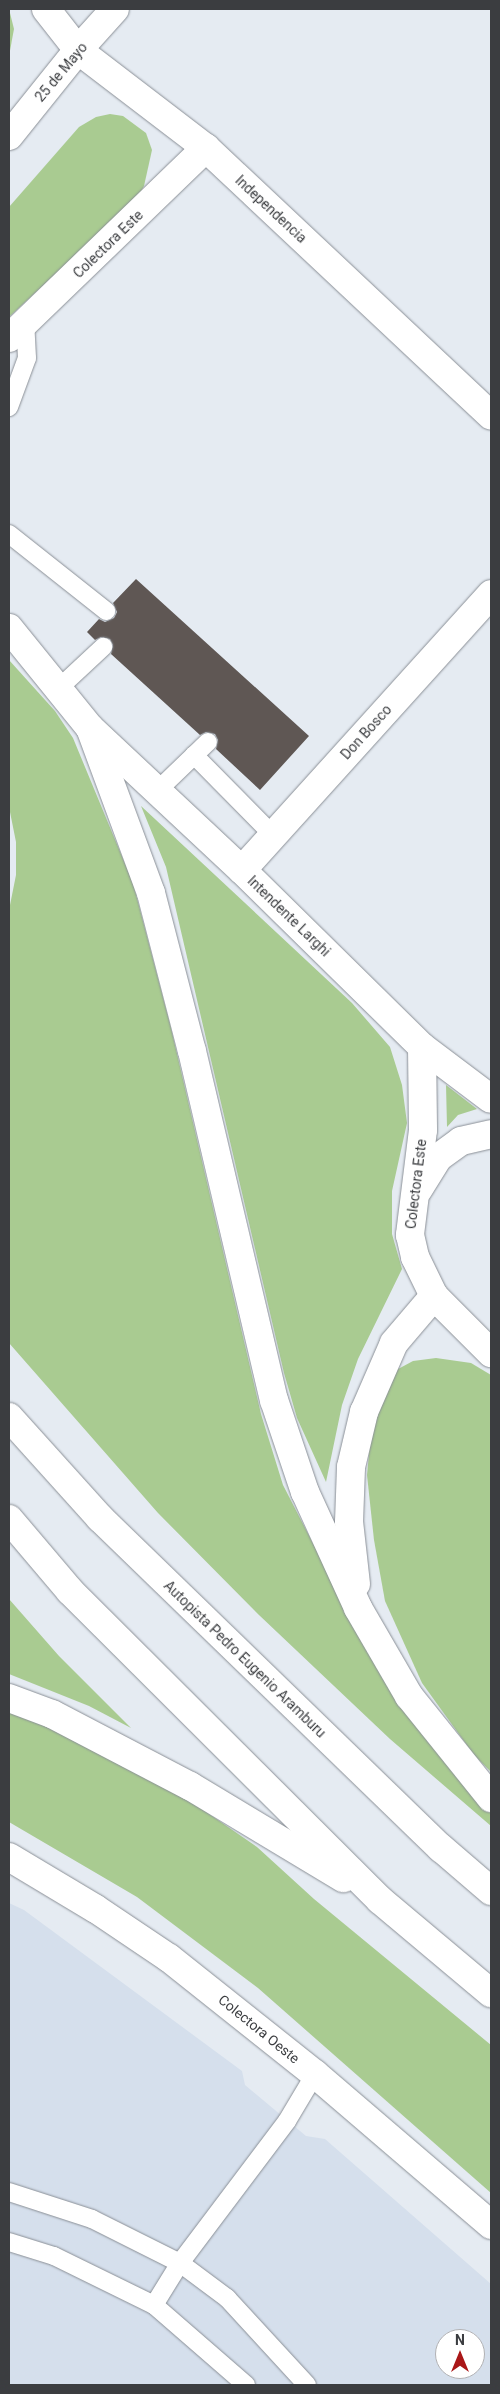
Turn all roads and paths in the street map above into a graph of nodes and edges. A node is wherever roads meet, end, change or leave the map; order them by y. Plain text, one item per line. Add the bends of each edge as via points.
1 (46, 9) edge
2 (115, 9) edge
3 (78, 50) junction
4 (9, 136) edge
5 (206, 148) junction
6 (17, 330) edge
7 (9, 407) edge
8 (491, 416) edge
9 (9, 534) edge
10 (491, 594) edge
11 (106, 611) dead end
12 (9, 628) edge
13 (103, 647) dead end
14 (58, 689) junction
15 (90, 728) junction
16 (208, 742) dead end
17 (194, 755) junction
18 (156, 792) junction
19 (273, 835) junction
20 (242, 870) junction
21 (422, 1046) junction
22 (491, 1099) edge
23 (491, 1134) edge
24 (415, 1196) junction
25 (434, 1296) junction
26 (491, 1353) edge
27 (9, 1417) edge
28 (9, 1519) edge
29 (358, 1608) junction
30 (9, 1698) edge
31 (491, 1798) edge
32 (9, 1857) edge
33 (491, 1891) edge
34 (380, 1900) junction
35 (491, 1993) edge
36 (315, 2074) junction
37 (9, 2192) edge
38 (491, 2225) edge
39 (9, 2242) edge
40 (180, 2263) junction
41 (154, 2305) junction
42 (246, 2385) edge
43 (307, 2385) edge

1 - 3 main road, Independencia
2 - 3 main road, 25 de Mayo
3 - 4 main road, 25 de Mayo
3 - 5 main road, Independencia
5 - 6 main road, Colectora Este
5 - 8 main road, Independencia
6 - 7 lane via 27,358
9 - 11 lane
10 - 19 main road, Don Bosco
12 - 14 main road
13 - 14 lane
14 - 15 main road
15 - 18 main road, Intendente Larghi
15 - 29 main road via 151,893 274,1400 305,1492
16 - 17 lane
17 - 18 lane
17 - 19 lane
18 - 20 main road, Intendente Larghi
19 - 20 main road, Don Bosco
20 - 21 main road, Intendente Larghi
21 - 22 main road, Intendente Larghi
21 - 24 main road, Colectora Este via 424,1099
23 - 24 main road via 461,1141 440,1157
24 - 25 main road, Colectora Este via 410,1235 415,1257
25 - 26 main road, Colectora Este
25 - 29 main road via 394,1343 364,1412 351,1467 349,1522
27 - 33 main road, Autopista Pedro Eugenio Aramburu via 100,1518 441,1848
28 - 34 main road via 70,1591
29 - 31 main road via 409,1696
30 - 34 main road via 52,1714 190,1786
32 - 36 main road, Colectora Oeste via 96,1908 169,1958
34 - 35 main road
36 - 38 main road, Colectora Oeste
36 - 40 lane via 287,2121
37 - 40 lane via 92,2219
39 - 41 lane via 54,2256
40 - 41 lane
40 - 43 lane via 227,2298
41 - 42 lane

